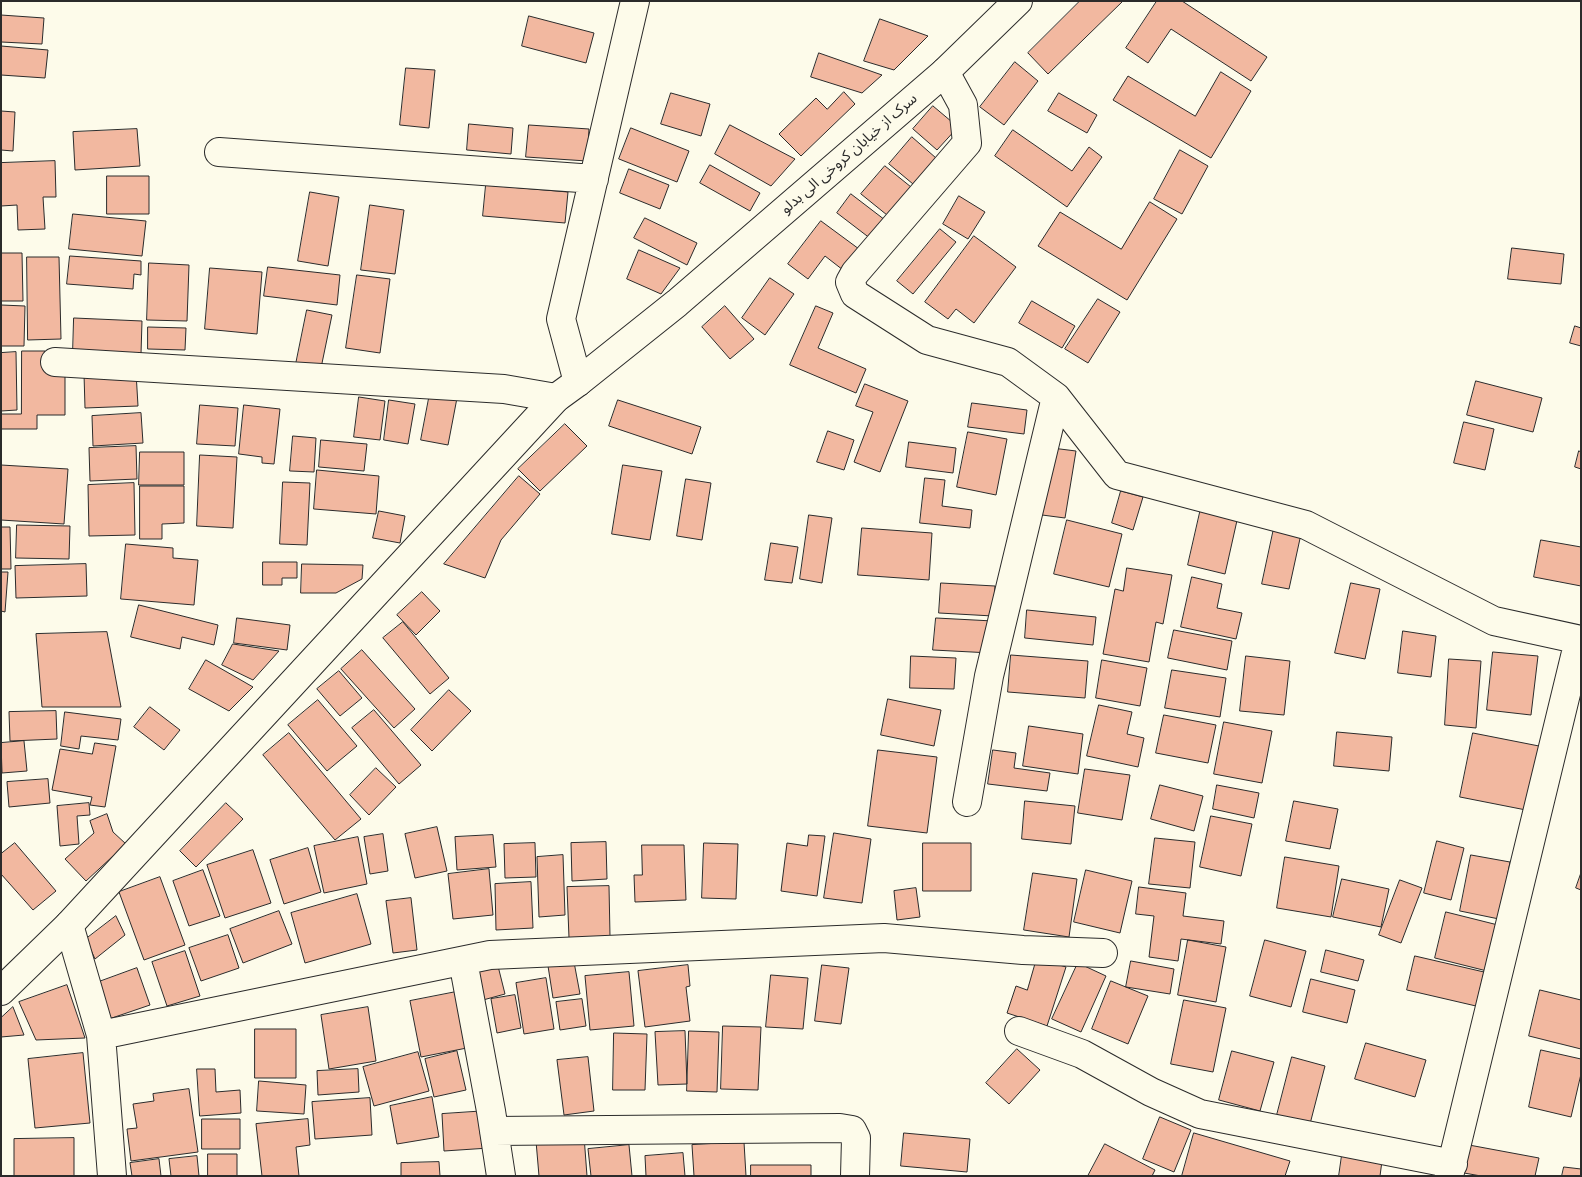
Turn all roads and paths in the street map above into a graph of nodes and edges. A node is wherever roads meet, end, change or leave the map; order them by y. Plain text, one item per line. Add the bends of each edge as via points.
1 (635, 1) edge
2 (1018, 1) edge
3 (944, 72) junction
4 (220, 152) dead end
5 (594, 180) junction
6 (55, 362) dead end
7 (578, 382) junction
8 (1056, 397) junction
9 (556, 398) junction
10 (1580, 640) edge
11 (966, 802) dead end
12 (69, 925) junction
13 (1103, 953) dead end
14 (463, 961) junction
15 (1, 991) edge
16 (1019, 1031) dead end
17 (101, 1035) junction
18 (494, 1131) junction
19 (1451, 1170) edge
20 (860, 1175) edge
21 (112, 1176) edge
22 (501, 1176) edge

1 - 5 street
2 - 3 street, سرک از خیابان کروخی الی بدلو
3 - 7 street, سرک از خیابان کروخی الی بدلو via 676,303
3 - 8 street via 963,106 967,144 856,273 850,282 854,294 927,340 1008,362
4 - 5 street
5 - 7 street via 562,319
6 - 9 street via 504,389
7 - 9 street, سرک از خیابان کروخی الی بدلو
8 - 10 street via 1117,475 1306,525 1494,621
8 - 11 street via 989,676
9 - 12 street, سرک از خیابان کروخی الی بدلو
10 - 19 street
12 - 15 street, سرک از خیابان کروخی الی بدلو
12 - 17 street
13 - 14 street via 1022,950 884,938 490,955
14 - 17 street
14 - 18 street
16 - 19 street via 1082,1054 1151,1092 1200,1114
17 - 21 street
18 - 20 street via 840,1128 852,1130 856,1138
18 - 22 street

